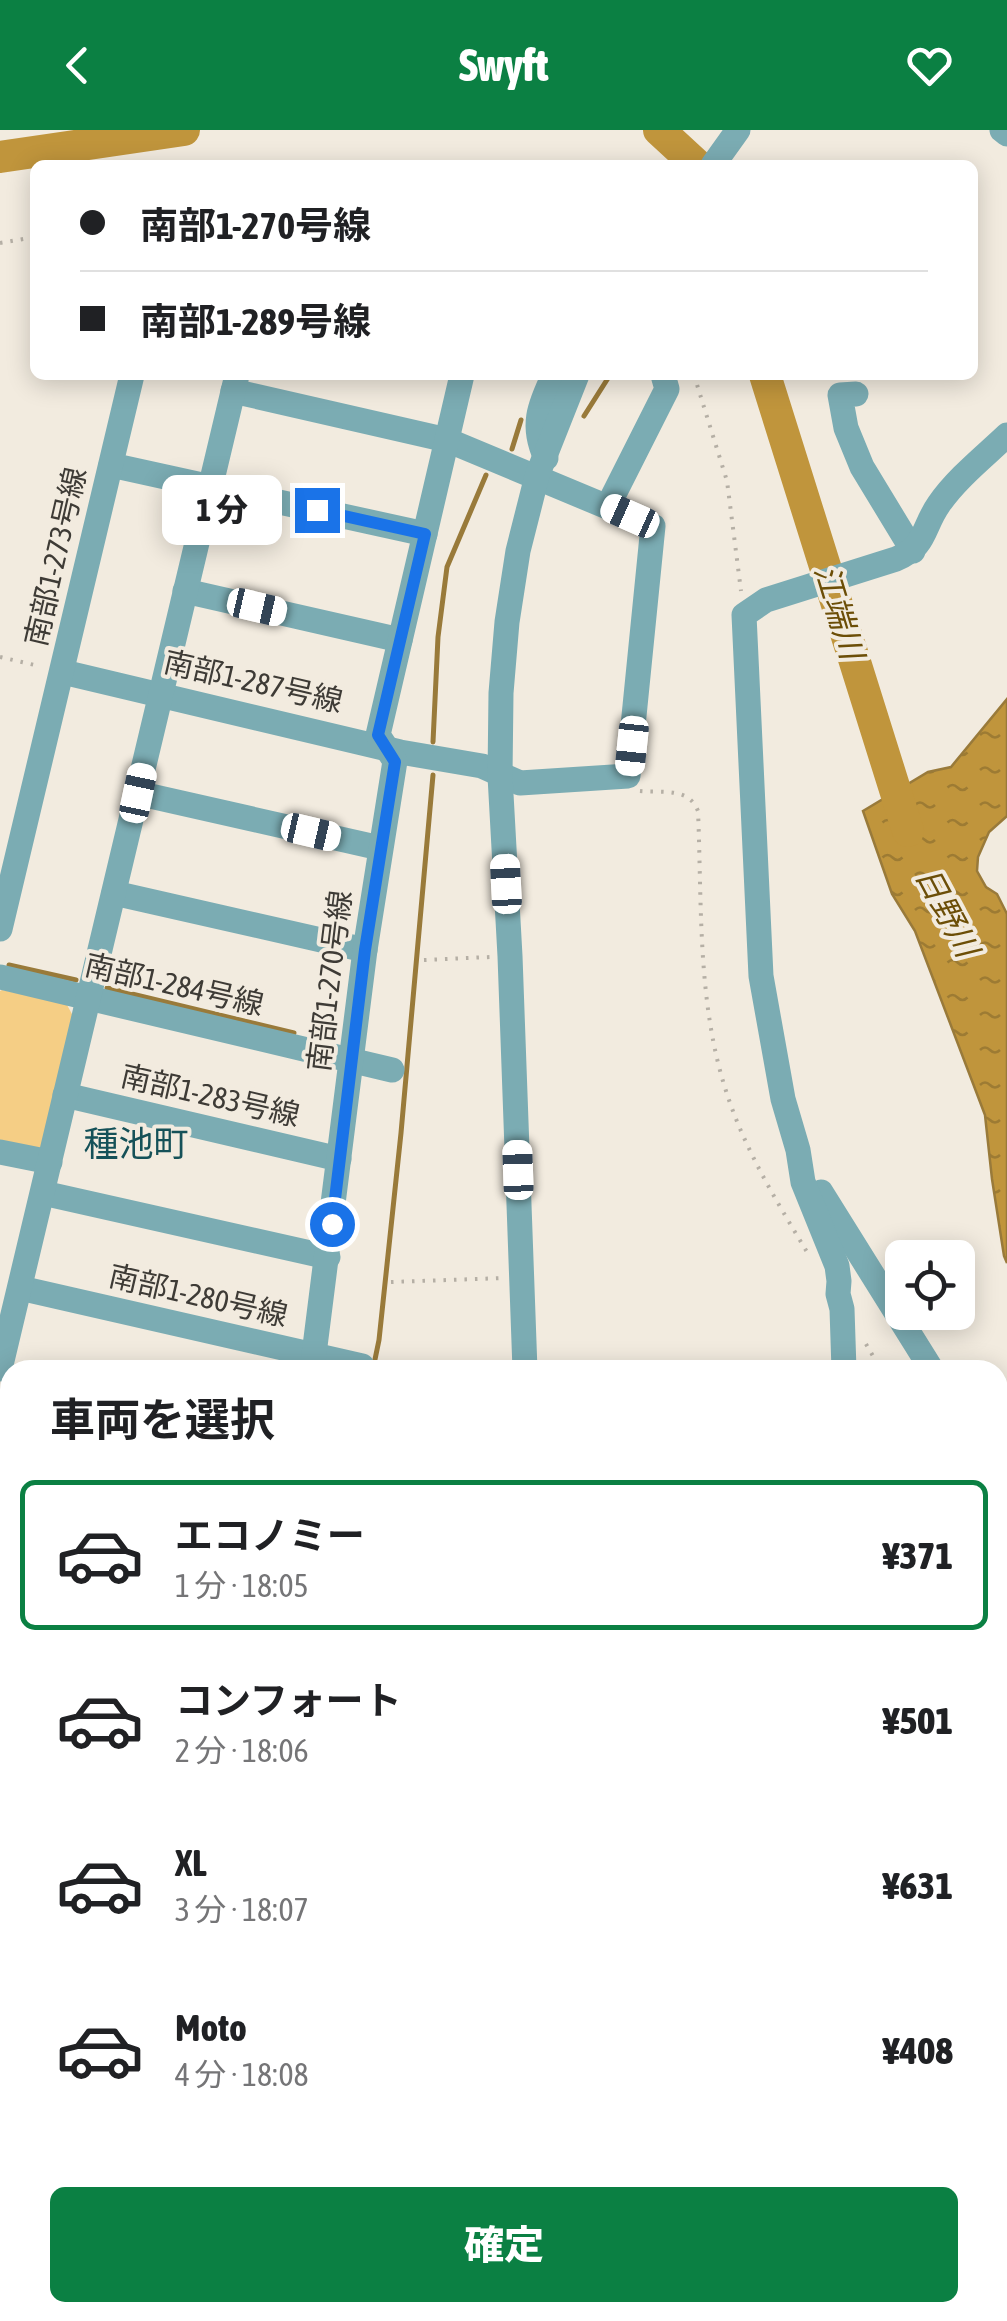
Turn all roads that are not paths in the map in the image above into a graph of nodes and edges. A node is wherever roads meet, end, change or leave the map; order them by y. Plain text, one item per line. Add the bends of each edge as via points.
1 (738, 130) edge
2 (717, 160) edge
3 (131, 380) edge
4 (461, 380) edge
5 (552, 380) edge
6 (575, 380) edge
7 (664, 380) edge
8 (235, 383) edge
9 (856, 394) dead end
10 (1007, 434) edge
11 (447, 440) junction
12 (110, 464) junction
13 (541, 467) junction
14 (210, 486) junction
15 (608, 506) junction
16 (425, 534) junction
17 (902, 555) junction
18 (185, 591) junction
19 (400, 640) junction
20 (62, 672) junction
21 (160, 694) junction
22 (385, 748) junction
23 (500, 776) junction
24 (138, 793) junction
25 (380, 848) junction
26 (114, 892) junction
27 (0, 930) edge
28 (365, 950) junction
29 (0, 977) edge
30 (88, 998) junction
31 (352, 1060) junction
32 (392, 1070) dead end
33 (66, 1096) junction
34 (798, 1150) junction
35 (0, 1152) edge
36 (340, 1159) junction
37 (50, 1162) junction
38 (43, 1193) junction
39 (328, 1257) junction
40 (20, 1288) junction
41 (2, 1360) edge
42 (302, 1360) edge
43 (314, 1360) edge
44 (526, 1360) edge
45 (844, 1360) edge
46 (926, 1360) edge

1 - 2 street
3 - 12 street, 南部1-273号線
4 - 11 street, 南部1-270号線
5 - 13 street via 536,437
6 - 13 street
7 - 15 street via 667,390
8 - 11 street
8 - 14 street
9 - 17 street via 840,395 846,428
10 - 17 street via 938,505
11 - 13 street
11 - 16 street, 南部1-270号線
12 - 14 street
12 - 20 street, 南部1-273号線
13 - 15 street
13 - 23 street via 507,622
14 - 16 street
14 - 18 street
15 - 23 street, 南部1-287号線 via 653,526 628,776 520,783
16 - 19 street, 南部1-270号線
17 - 34 street via 755,608 762,976
18 - 19 street
18 - 21 street
19 - 22 street, 南部1-270号線 via 378,735
20 - 21 street, 南部1-287号線
20 - 27 street, 南部1-273号線
21 - 22 street, 南部1-287号線
21 - 24 street
22 - 23 street, 南部1-287号線 via 482,766
22 - 25 street, 南部1-270号線 via 395,762
23 - 44 street
24 - 25 street
24 - 26 street
25 - 28 street, 南部1-270号線
26 - 28 street
26 - 30 street
28 - 31 street, 南部1-270号線
29 - 30 street, 南部1-284号線
30 - 31 street, 南部1-284号線
30 - 33 street
31 - 32 street, 南部1-284号線
31 - 36 street, 南部1-270号線
33 - 36 street, 南部1-283号線
33 - 37 street
34 - 45 street via 803,1182 840,1281
34 - 46 street
35 - 37 street
36 - 39 street, 南部1-270号線
37 - 38 street
38 - 39 street
38 - 40 street
39 - 43 street, 南部1-270号線
40 - 41 street
40 - 42 street, 南部1-280号線

